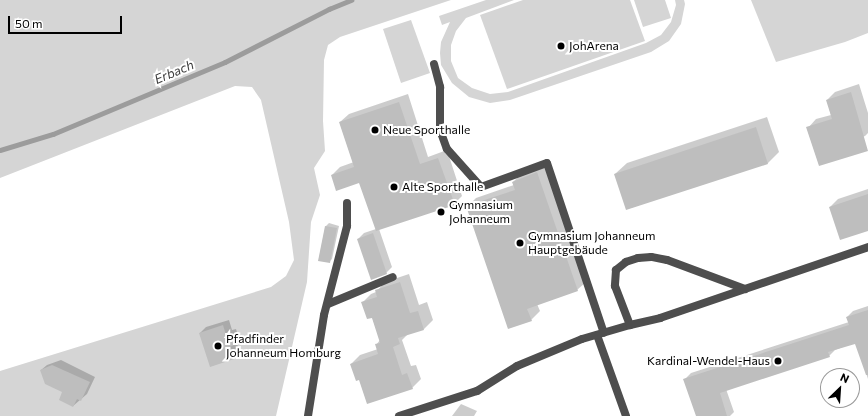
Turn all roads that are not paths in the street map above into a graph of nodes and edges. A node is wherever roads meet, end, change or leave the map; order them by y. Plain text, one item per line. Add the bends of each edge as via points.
1 (434, 64) dead end
2 (347, 203) dead end
3 (868, 247) edge
4 (393, 277) dead end
5 (745, 289) junction
6 (328, 304) junction
7 (630, 325) junction
8 (600, 334) junction
9 (308, 416) edge
10 (399, 416) edge
11 (626, 416) edge

1 - 8 street via 440,87 440,130 447,149 481,187 548,164
2 - 6 street via 347,226
3 - 5 street
4 - 6 street
5 - 7 street via 660,318
5 - 7 street via 667,260 638,258 626,262 616,270 615,286
6 - 9 street
7 - 8 street
8 - 10 street via 517,366 477,391
8 - 11 street

